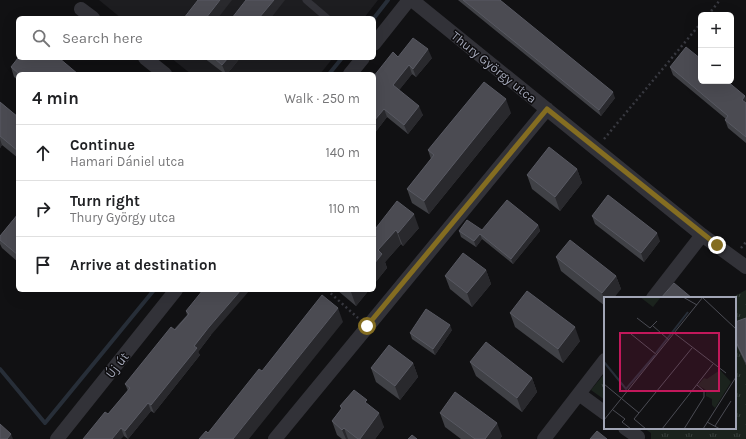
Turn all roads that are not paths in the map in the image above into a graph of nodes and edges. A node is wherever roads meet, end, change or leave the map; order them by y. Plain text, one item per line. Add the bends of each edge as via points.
1 (306, 0) edge
2 (410, 0) edge
3 (81, 9) dead end
4 (90, 16) edge
5 (325, 16) edge
6 (376, 42) edge
7 (147, 60) edge
8 (361, 60) edge
9 (162, 72) edge
10 (352, 72) edge
11 (547, 109) junction
12 (702, 235) junction
13 (746, 267) edge
14 (174, 292) edge
15 (655, 297) edge
16 (604, 361) edge
17 (579, 394) junction
18 (604, 412) edge
19 (626, 429) edge
20 (57, 439) edge
21 (275, 439) edge
22 (544, 439) edge
23 (637, 439) edge

1 - 5 lane
2 - 6 street
2 - 11 street, Thury György utca
3 - 4 street
7 - 9 street
8 - 10 street
11 - 12 street, Thury György utca
11 - 21 street
12 - 13 street, Thury György utca
12 - 15 street
14 - 20 street, Új út
16 - 17 street
17 - 18 street
17 - 22 street
19 - 23 street via 638,437

